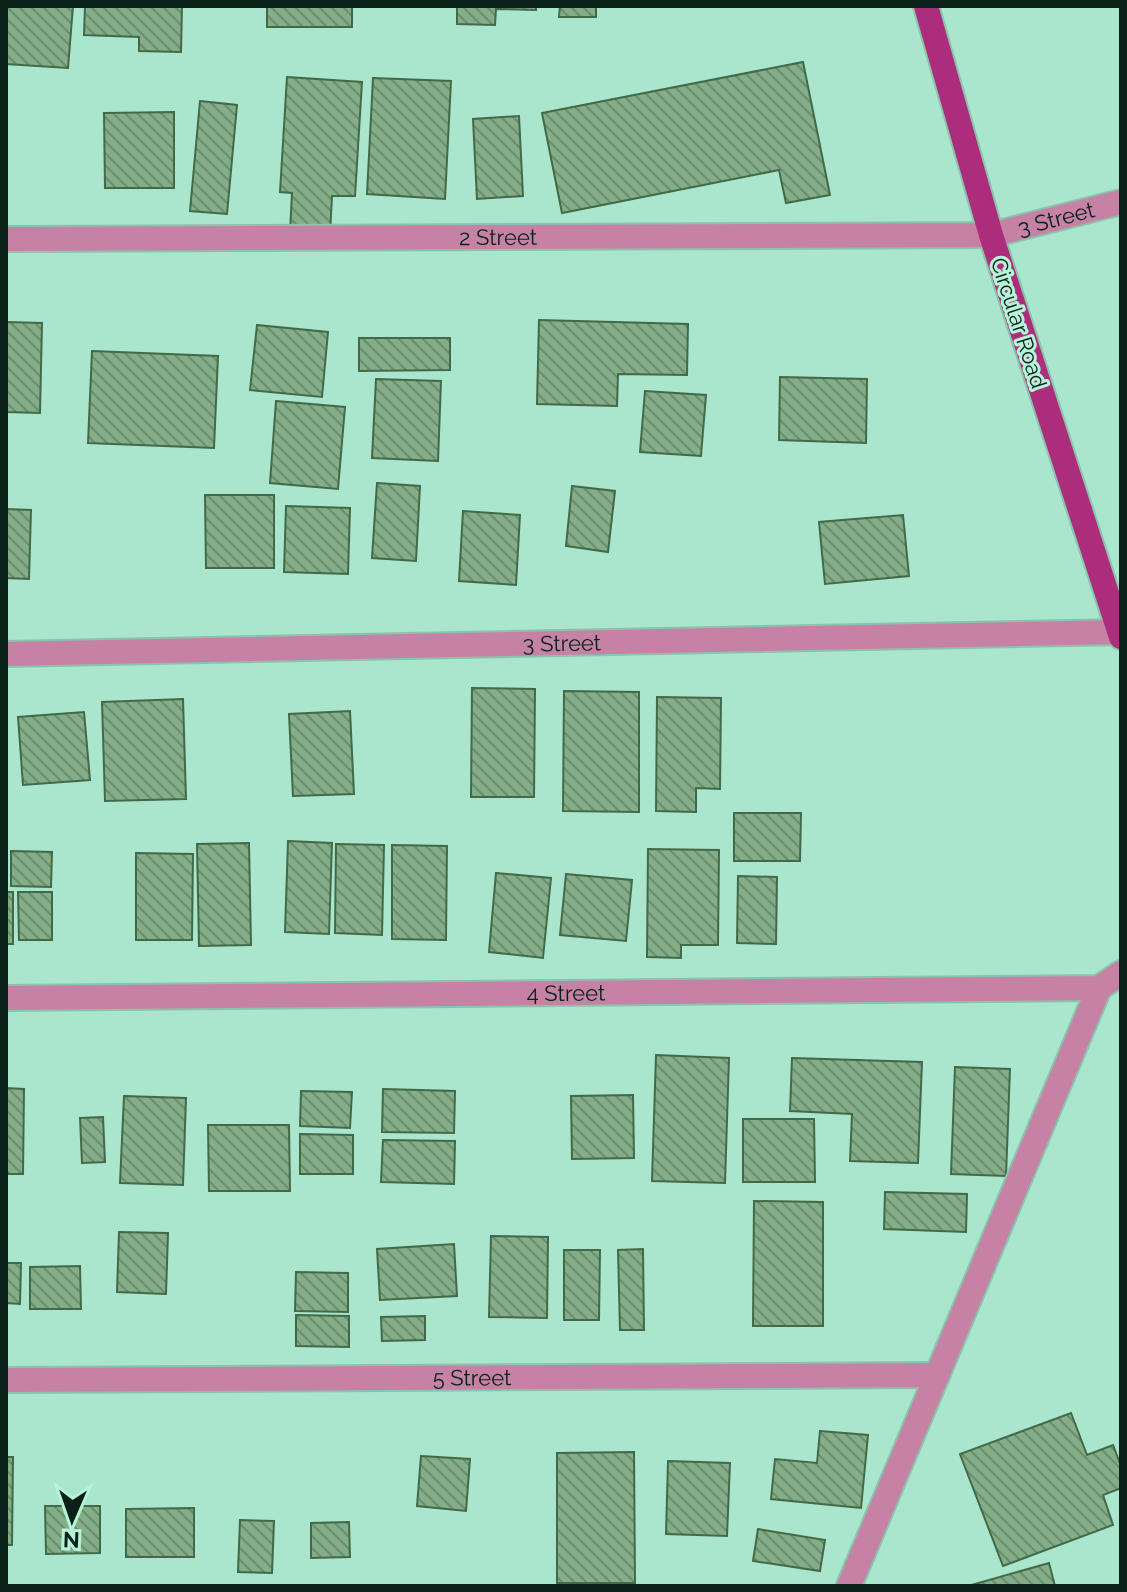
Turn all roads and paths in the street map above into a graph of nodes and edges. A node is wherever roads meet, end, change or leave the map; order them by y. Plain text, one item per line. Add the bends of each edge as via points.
1 (926, 6) edge
2 (1121, 202) edge
3 (991, 235) junction
4 (6, 239) edge
5 (1121, 634) edge
6 (6, 654) edge
7 (1121, 973) edge
8 (1099, 988) junction
9 (6, 998) edge
10 (937, 1375) junction
11 (6, 1380) edge
12 (849, 1586) edge

1 - 3 main road, Circular Road
2 - 3 street, 3 Street
3 - 4 street, 2 Street
3 - 5 main road, Circular Road
5 - 6 street, 3 Street
7 - 8 street
8 - 9 street, 4 Street
8 - 10 street
10 - 11 street, 5 Street
10 - 12 street

